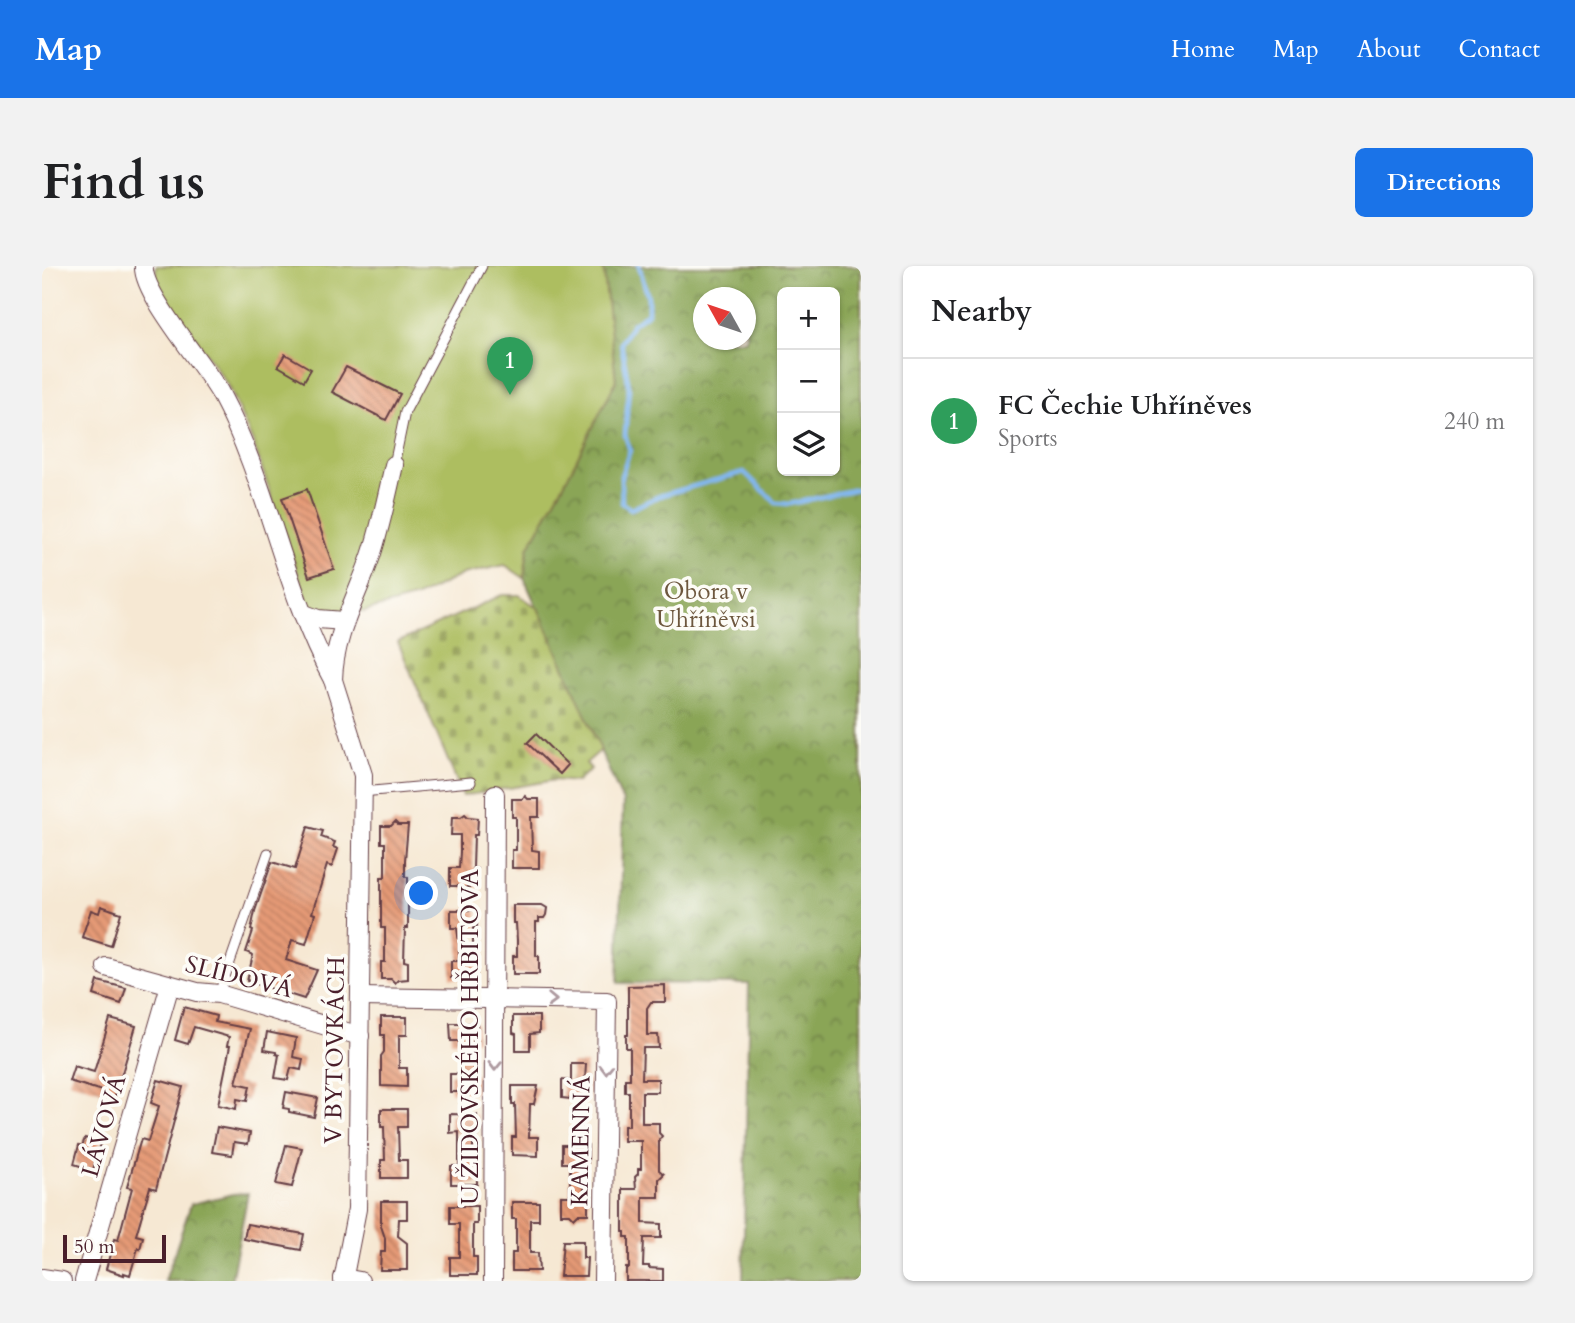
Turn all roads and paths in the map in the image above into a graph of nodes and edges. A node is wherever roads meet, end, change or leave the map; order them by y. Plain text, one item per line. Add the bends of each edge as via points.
1 (144, 266) edge
2 (482, 266) edge
3 (394, 465) joint
4 (302, 612) junction
5 (344, 621) junction
6 (333, 680) junction
7 (471, 782) dead end
8 (362, 792) junction
9 (495, 794) dead end
10 (268, 853) dead end
11 (106, 967) dead end
12 (170, 985) junction
13 (219, 995) junction
14 (360, 997) junction
15 (496, 998) junction
16 (360, 1036) junction
17 (42, 1278) edge
18 (349, 1280) edge
19 (62, 1281) edge
20 (84, 1281) edge
21 (493, 1281) edge
22 (604, 1281) edge

1 - 4 street via 153,293 219,391 244,442
2 - 3 lane via 405,412
3 - 5 street via 372,553
4 - 5 street via 317,619
4 - 6 street
5 - 6 street
6 - 8 street, V BYTOVKÁCH via 363,775
7 - 8 lane
8 - 14 street, V BYTOVKÁCH
9 - 15 street, U ŽIDOVSKÉHO HŘBITOVA
10 - 13 lane
11 - 12 street, SLÍDOVÁ
12 - 13 street, SLÍDOVÁ
12 - 20 street, LÁVOVÁ
13 - 16 street, SLÍDOVÁ
14 - 15 street
14 - 16 street, V BYTOVKÁCH
15 -> 21 street, U ŽIDOVSKÉHO HŘBITOVA
15 -> 22 street, KAMENNÁ via 607,1001
16 - 18 street, V BYTOVKÁCH via 357,1209
17 - 19 street

